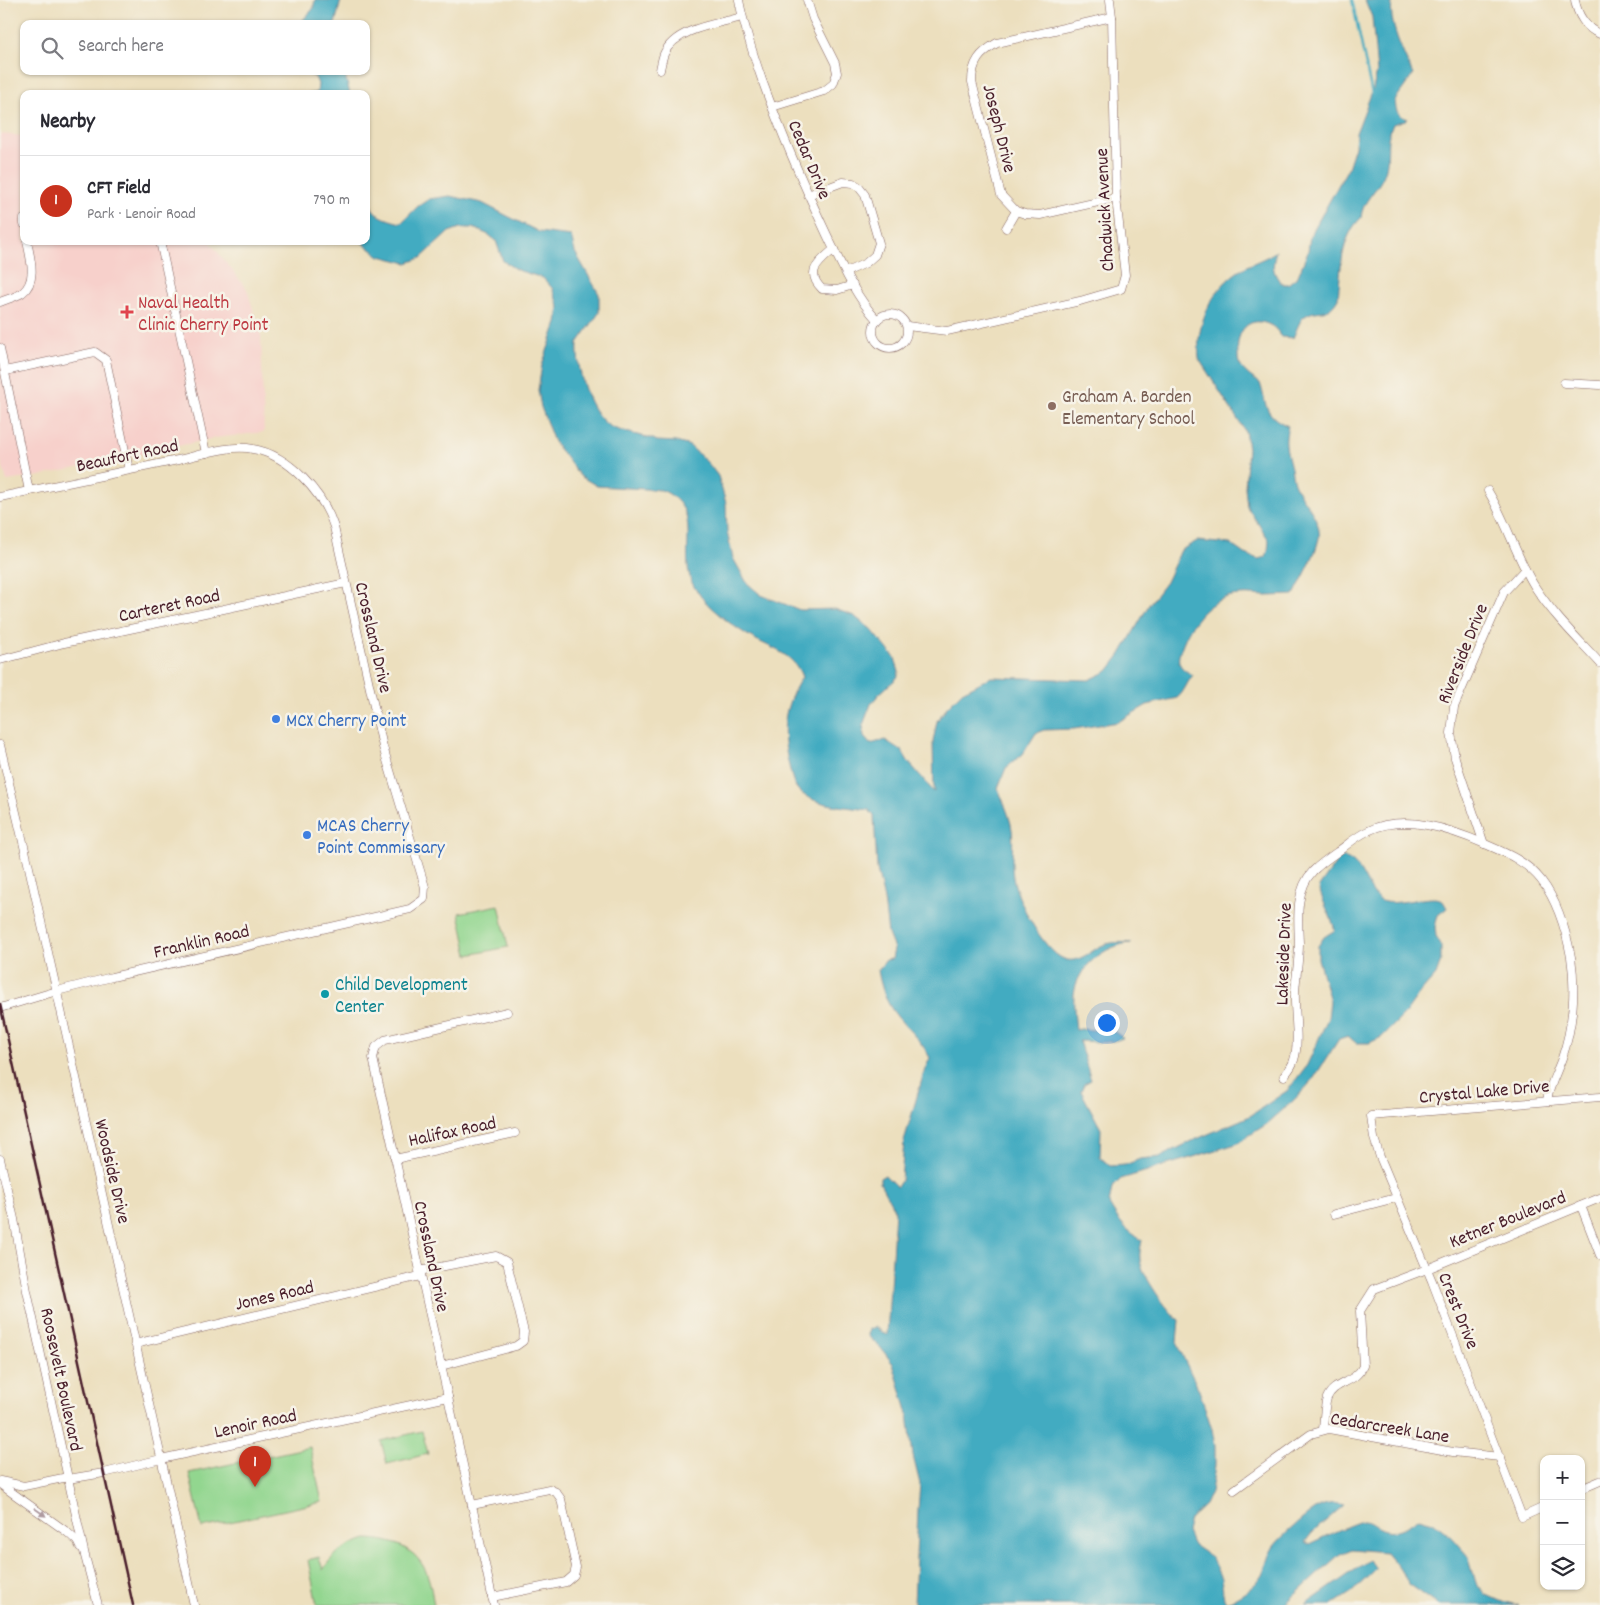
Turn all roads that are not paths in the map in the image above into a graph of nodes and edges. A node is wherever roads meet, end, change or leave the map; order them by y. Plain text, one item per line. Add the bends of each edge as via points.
1 (739, 0) edge
2 (807, 0) edge
3 (1110, 0) edge
4 (1575, 0) edge
5 (742, 17) junction
6 (1112, 17) junction
7 (1600, 34) edge
8 (660, 70) dead end
9 (772, 107) junction
10 (808, 195) junction
11 (1116, 198) junction
12 (1016, 211) junction
13 (1006, 228) dead end
14 (28, 245) edge
15 (161, 245) edge
16 (834, 249) junction
17 (846, 272) junction
18 (853, 285) junction
19 (0, 302) edge
20 (877, 320) junction
21 (907, 326) junction
22 (0, 348) edge
23 (5, 372) junction
24 (1564, 383) dead end
25 (1600, 385) edge
26 (262, 451) joint
27 (206, 453) junction
28 (129, 470) junction
29 (29, 491) junction
30 (1488, 491) dead end
31 (0, 497) edge
32 (1525, 569) junction
33 (346, 583) junction
34 (0, 660) edge
35 (1600, 663) edge
36 (0, 745) edge
37 (1484, 844) junction
38 (410, 909) joint
39 (57, 991) junction
40 (0, 1008) edge
41 (507, 1012) dead end
42 (1284, 1076) dead end
43 (1600, 1096) edge
44 (1547, 1101) junction
45 (1371, 1116) joint
46 (515, 1133) dead end
47 (0, 1159) edge
48 (395, 1159) junction
49 (1396, 1198) junction
50 (1600, 1198) edge
51 (1581, 1206) junction
52 (1334, 1214) dead end
53 (1600, 1255) edge
54 (1427, 1269) junction
55 (420, 1274) junction
56 (135, 1344) junction
57 (441, 1366) junction
58 (448, 1397) junction
59 (1323, 1430) junction
60 (1500, 1457) junction
61 (161, 1459) junction
62 (68, 1478) junction
63 (1600, 1481) edge
64 (0, 1483) edge
65 (1585, 1487) edge
66 (1234, 1490) dead end
67 (472, 1505) junction
68 (1540, 1509) edge
69 (85, 1556) junction
70 (493, 1601) edge
71 (98, 1605) edge
72 (194, 1605) edge

1 - 5 street, Cedar Drive
2 - 9 street via 837,73 824,91
3 - 6 street, Chadwick Avenue
4 - 7 street via 1582,18
5 - 8 street via 684,33 663,55
5 - 9 street, Cedar Drive
6 - 11 street, Chadwick Avenue
6 - 12 street, Joseph Drive via 996,43 978,58 972,70 972,82 1001,196
9 - 10 street, Cedar Drive
10 - 16 street, Cedar Drive
10 - 17 street via 843,182 853,182 865,195 879,243 875,255 866,263
11 - 12 street via 1040,216
11 - 21 street, Chadwick Avenue via 1125,274 1120,289 947,331
12 - 13 street
14 - 19 street via 32,274 29,283 23,293
15 - 27 street
16 - 17 street, Cedar Drive
16 - 18 street via 814,268 817,284 822,289 837,290
17 - 18 street, Cedar Drive
18 - 20 street, Cedar Drive via 864,307
20 - 21 street via 892,313 902,318
20 - 21 street via 874,338 887,348 903,343 908,333
22 - 23 street
23 - 28 street via 95,352 106,360
23 - 29 street
24 - 25 street
26 - 27 street, Beaufort Road via 241,448
26 - 33 street, Crossland Drive via 301,475 324,503 336,533
27 - 28 street, Beaufort Road
28 - 29 street, Beaufort Road
29 - 31 street, Beaufort Road
30 - 32 street
32 - 35 street via 1542,597
32 - 37 street, Riverside Drive via 1504,592 1454,707 1451,733 1455,758
33 - 34 street, Carteret Road via 73,641
33 - 38 street, Crossland Drive via 383,747 425,888 424,899
36 - 39 street, Woodside Drive
37 - 42 street, Lakeside Drive via 1428,825 1381,826 1349,842 1312,873 1300,894 1296,1049 1291,1069
37 - 44 street, Lakeside Drive via 1515,857 1540,879 1559,912 1567,936 1573,981 1571,1022
38 - 39 street, Franklin Road
39 - 40 street, Franklin Road
39 - 56 street, Woodside Drive
41 - 48 street, Crossland Drive via 385,1040 376,1047 374,1065
43 - 44 street, Crystal Lake Drive
44 - 45 street, Crystal Lake Drive
45 - 49 street, Crest Drive via 1374,1138
46 - 48 street, Halifax Road
47 - 62 street, Roosevelt Boulevard
48 - 55 street, Crossland Drive
49 - 52 street
49 - 54 street, Crest Drive
50 - 51 street, Ketner Boulevard
51 - 53 street
51 - 54 street, Ketner Boulevard
54 - 59 street, Ketner Boulevard via 1374,1289 1360,1311 1363,1366 1360,1374 1329,1394
54 - 60 street, Crest Drive
55 - 56 street, Jones Road
55 - 57 street, Crossland Drive
55 - 57 street, Jones Road via 496,1256 502,1259 507,1262 524,1332 523,1341 516,1346
56 - 61 street, Woodside Drive
57 - 58 street, Crossland Drive
58 - 61 street, Lenoir Road
58 - 67 street, Crossland Drive
59 - 60 street, Cedarcreek Lane
59 - 66 street, Cedarcreek Lane via 1310,1434
60 - 68 street, Crest Drive via 1522,1516
61 - 62 street, Lenoir Road
61 - 72 street, Woodside Drive
62 - 64 street, Lenoir Road via 24,1486
62 - 69 street, Roosevelt Boulevard
63 - 65 street
64 -> 69 street via 67,1532 77,1541
67 - 70 street, Crossland Drive
67 - 70 street via 549,1490 556,1492 561,1499 576,1567 574,1575 566,1582
69 - 71 street, Roosevelt Boulevard

